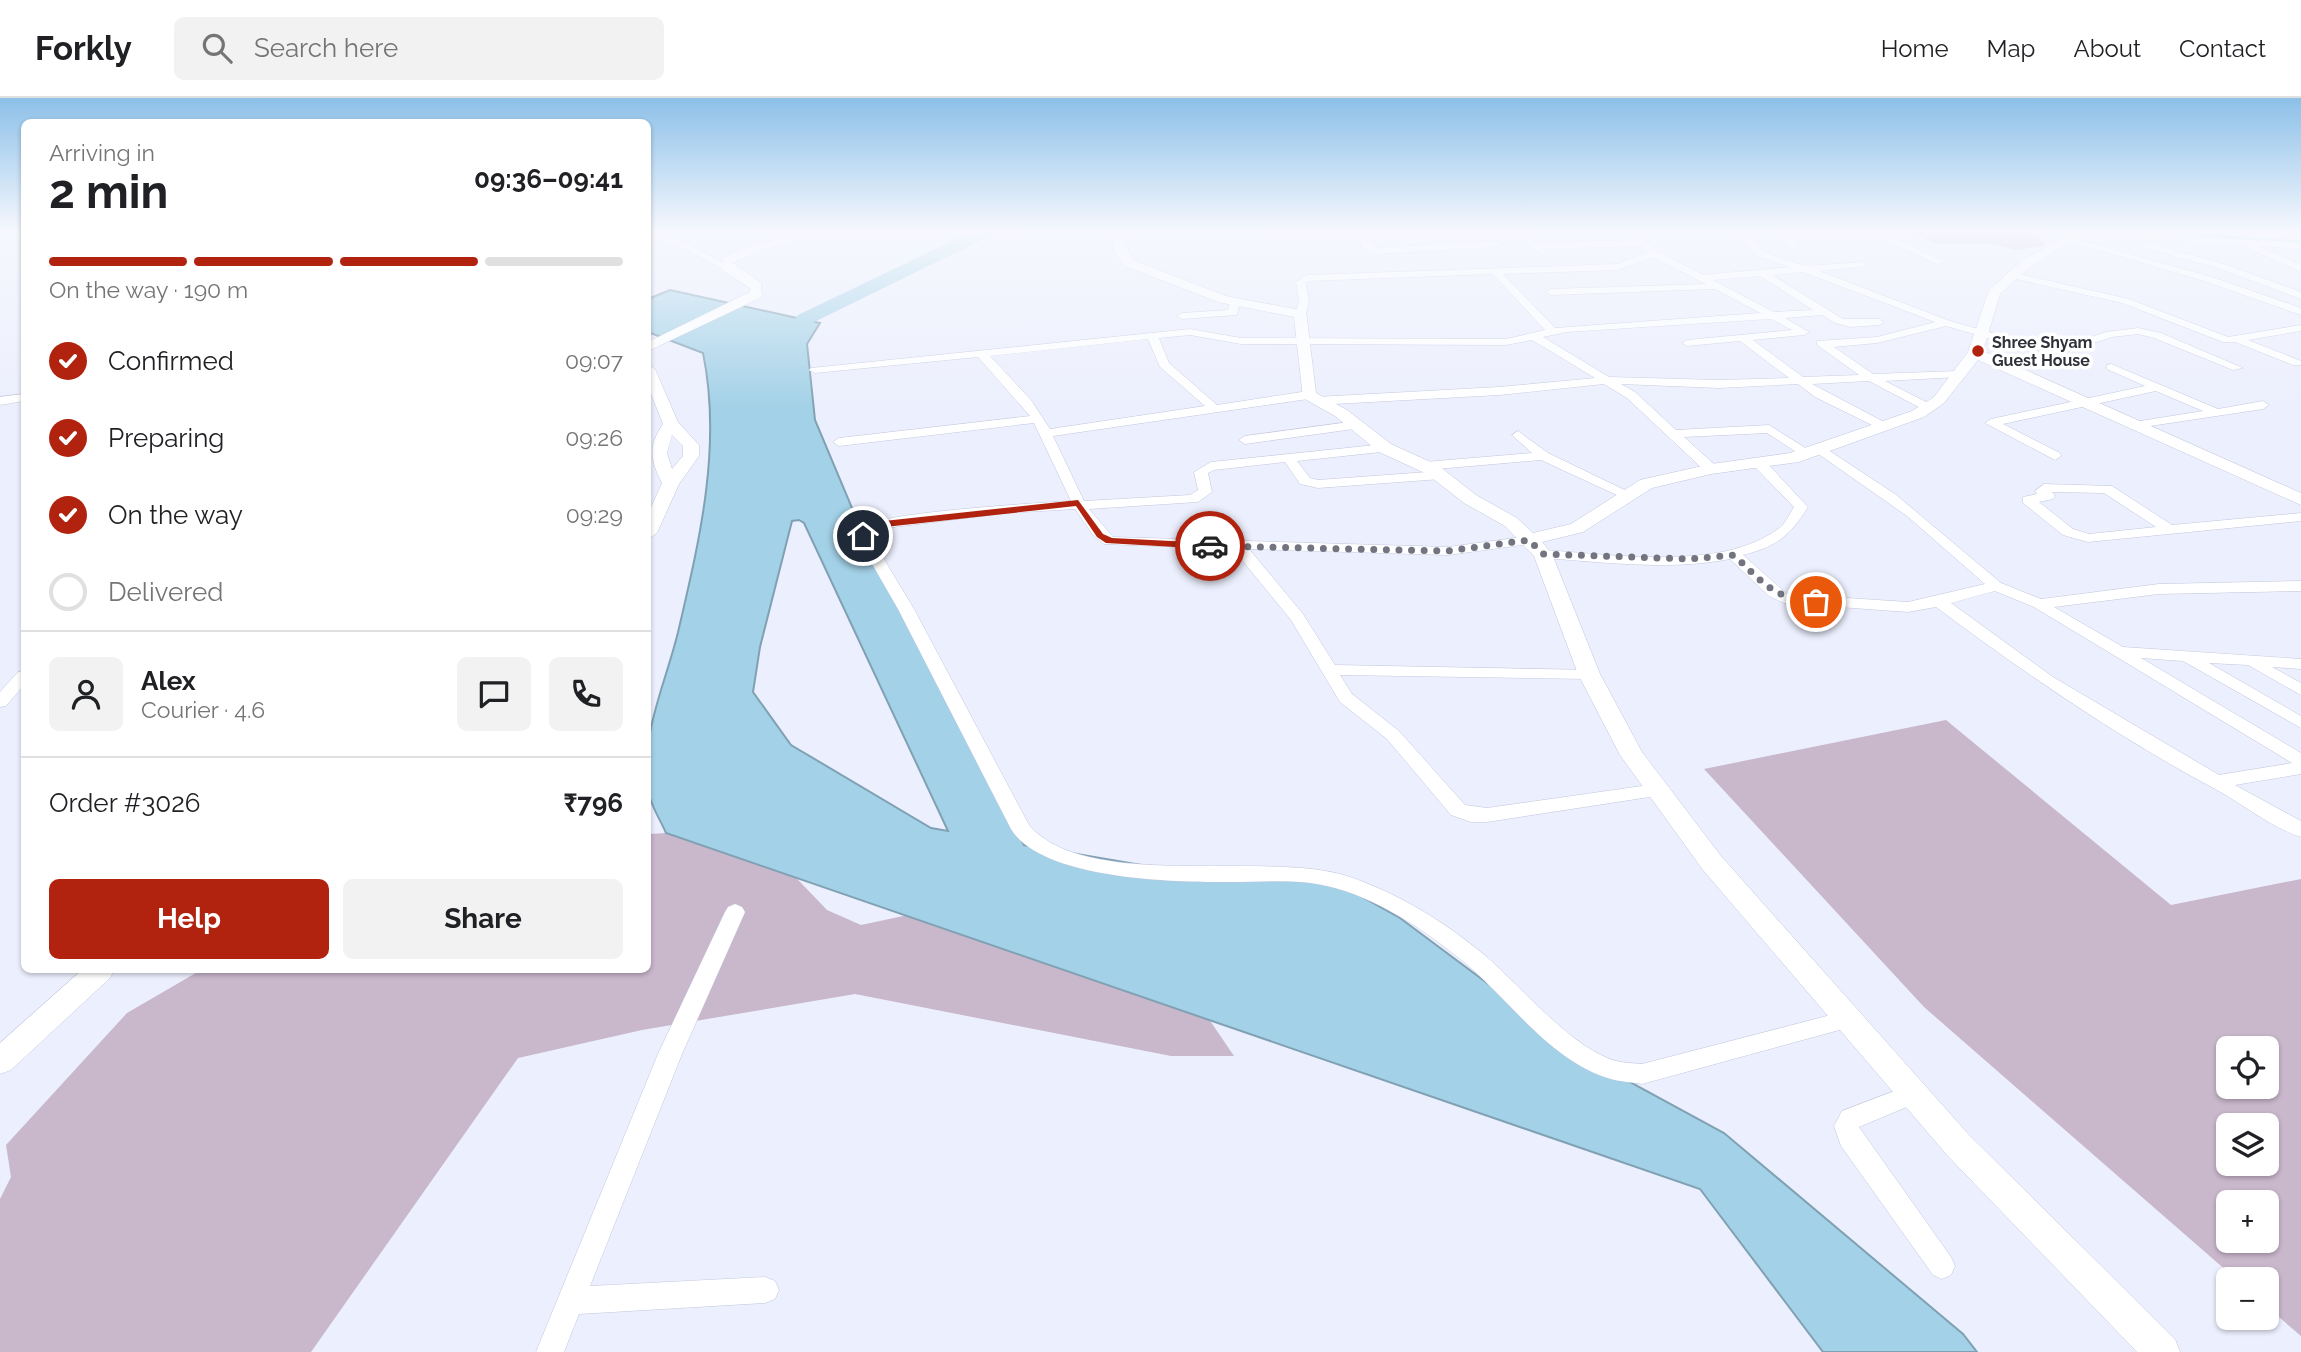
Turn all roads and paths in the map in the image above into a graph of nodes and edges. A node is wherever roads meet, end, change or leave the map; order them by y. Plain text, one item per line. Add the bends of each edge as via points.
1 (758, 291) edge
2 (1204, 291) edge
3 (1302, 291) edge
4 (1514, 291) edge
5 (1580, 291) edge
6 (1727, 291) edge
7 (1789, 291) edge
8 (1861, 291) edge
9 (1995, 291) edge
10 (2079, 291) edge
11 (2240, 291) edge
12 (1551, 292) dead end
13 (1235, 302) junction
14 (1823, 312) junction
15 (2301, 313) edge
16 (1301, 314) junction
17 (1182, 316) dead end
18 (1777, 316) junction
19 (1879, 322) dead end
20 (1946, 323) junction
21 (2301, 328) edge
22 (2280, 331) junction
23 (1553, 332) junction
24 (1804, 332) junction
25 (1980, 334) junction
26 (1152, 335) junction
27 (1535, 337) junction
28 (1743, 338) junction
29 (2301, 339) edge
30 (2239, 340) junction
31 (1305, 342) junction
32 (1687, 343) dead end
33 (651, 345) edge
34 (1824, 345) junction
35 (1975, 353) junction
36 (982, 354) junction
37 (2297, 363) dead end
38 (2111, 367) dead end
39 (2237, 368) dead end
40 (815, 370) dead end
41 (1958, 374) junction
42 (651, 376) edge
43 (1868, 376) junction
44 (1609, 380) junction
45 (1799, 380) junction
46 (2158, 387) junction
47 (21, 398) edge
48 (1312, 398) junction
49 (0, 401) edge
50 (2080, 401) junction
51 (2263, 405) dead end
52 (1215, 408) junction
53 (1928, 408) junction
54 (2215, 412) junction
55 (1038, 419) junction
56 (671, 424) junction
57 (1357, 425) junction
58 (2134, 426) junction
59 (1884, 427) junction
60 (1045, 433) junction
61 (1674, 434) junction
62 (1518, 435) dead end
63 (1245, 440) dead end
64 (839, 442) dead end
65 (1385, 448) junction
66 (1816, 452) junction
67 (1543, 456) junction
68 (2055, 456) dead end
69 (1289, 459) junction
70 (1760, 464) junction
71 (1711, 469) junction
72 (1433, 471) junction
73 (671, 483) junction
74 (1626, 494) junction
75 (2301, 500) edge
76 (1078, 503) junction
77 (2301, 517) edge
78 (651, 523) edge
79 (2168, 529) junction
80 (1238, 547) junction
81 (1536, 547) junction
82 (1734, 555) junction
83 (1996, 586) junction
84 (2301, 586) edge
85 (1940, 602) junction
86 (2039, 604) junction
87 (2119, 651) junction
88 (2183, 655) junction
89 (2252, 662) junction
90 (2301, 664) edge
91 (1328, 670) junction
92 (1589, 674) junction
93 (21, 679) edge
94 (2301, 690) edge
95 (0, 702) edge
96 (2301, 723) edge
97 (2301, 761) edge
98 (2301, 768) edge
99 (2213, 782) junction
100 (1656, 790) junction
101 (2301, 830) edge
102 (735, 912) dead end
103 (97, 973) edge
104 (1846, 1020) junction
105 (0, 1061) edge
106 (1913, 1094) junction
107 (1942, 1266) dead end
108 (765, 1290) dead end
109 (570, 1301) junction
110 (550, 1352) edge
111 (2162, 1352) edge

1 - 33 street via 743,302
2 - 13 street
3 - 16 street
4 - 23 street
5 - 12 street
6 - 18 street
7 - 14 street
8 - 20 street
9 - 25 street
10 - 30 street via 2116,299 2220,338
11 - 15 street
13 - 16 street
13 - 17 street via 1233,313
14 - 18 street
14 - 19 street via 1844,323
16 - 31 street
18 - 23 street
18 - 24 street
20 - 25 street
20 - 34 street via 1877,340
21 - 22 street
22 - 29 street
22 - 30 street
23 - 27 street
24 - 28 street
24 - 34 street
25 - 35 street
25 - 39 street via 2061,351 2110,334 2147,332
26 - 31 street via 1196,332 1233,341
26 - 36 street
26 - 52 street via 1164,365
27 - 31 street via 1507,342
27 - 44 street
28 - 32 street
28 - 45 street
30 - 37 street
31 - 48 street
34 - 43 street
35 - 41 street
35 - 50 street
36 - 40 street
36 - 55 street
38 - 46 street
41 - 43 street
41 - 53 street
42 - 56 street
43 - 45 street
43 - 53 street
44 - 45 street via 1719,384
44 - 48 street via 1467,393
44 - 61 street
45 - 59 street via 1840,407
46 - 50 street
46 - 54 street
47 - 49 street
48 - 52 street
48 - 57 street
50 - 58 street
50 - 68 street via 1991,423
51 - 54 street
52 - 60 street
53 - 59 street
54 - 58 street
55 - 60 street
55 - 64 street
56 - 73 street via 658,451
56 - 73 street via 691,446 691,456
57 - 63 street
57 - 65 street
58 - 75 street
59 - 66 street
60 - 76 street
61 - 66 street via 1769,429
61 - 71 street
62 - 67 street
65 - 69 street
65 - 72 street
66 - 70 street
66 - 83 street via 1871,480 1919,516
67 - 72 street
67 - 74 street
69 - 72 street via 1305,481 1318,484
69 - 76 street via 1205,468 1205,492 1199,497
70 - 71 street
70 - 82 street via 1801,507 1789,529 1763,546
71 - 74 street via 1646,484
72 - 81 street via 1469,499 1511,522
73 - 78 street
74 - 81 street via 1577,528
76 - 80 street via 1100,536 1110,541
76 - 104 street via 884,524 863,536 1031,841 1068,858 1208,875 1297,873 1337,880 1376,895 1478,962 1580,1052 1610,1069 1642,1074
77 - 79 street
79 - 79 street via 2077,536 2028,500 2048,496 2044,488 2107,489
80 - 81 street via 1448,551
80 - 91 street via 1297,617
81 - 82 street via 1689,559
81 - 92 street
82 - 85 street via 1784,598 1884,607
83 - 85 street
83 - 86 street
84 - 86 street via 2159,589
85 - 99 street via 2048,681
86 - 87 street
87 - 88 street
87 - 97 street
88 - 89 street
88 - 96 street
89 - 90 street
89 - 94 street
91 - 92 street
91 - 100 street via 1346,698 1393,735 1447,800 1471,815
92 - 100 street
93 - 95 street
98 - 99 street
99 - 101 street
100 - 104 street
102 - 109 street via 670,1054
103 - 105 street
104 - 106 street
106 - 107 street via 1851,1118 1846,1126
106 - 111 street
108 - 109 street
109 - 110 street

